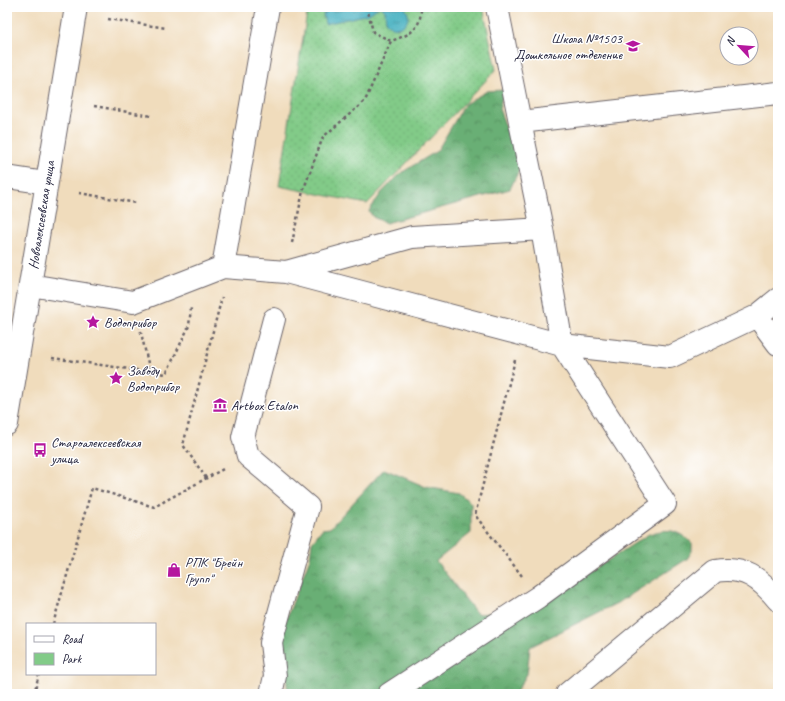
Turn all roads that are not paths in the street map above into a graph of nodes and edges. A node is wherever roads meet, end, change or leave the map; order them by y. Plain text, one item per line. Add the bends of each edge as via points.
1 (76, 7) edge
2 (268, 7) edge
3 (497, 7) edge
4 (778, 93) edge
5 (520, 122) junction
6 (7, 177) edge
7 (46, 183) junction
8 (542, 229) junction
9 (226, 268) junction
10 (286, 272) junction
11 (30, 285) junction
12 (778, 299) edge
13 (758, 316) junction
14 (274, 318) dead end
15 (778, 344) edge
16 (562, 345) junction
17 (7, 424) edge
18 (778, 600) edge
19 (271, 694) edge
20 (389, 694) edge
21 (567, 694) edge

1 - 7 street, Новоалексеевская улица
2 - 9 street
3 - 5 street
4 - 5 street
5 - 8 street
6 - 7 street
7 - 11 street, Новоалексеевская улица
8 - 10 street via 412,237
8 - 16 street
9 - 10 street
9 - 11 street via 133,302
10 - 16 street
11 - 17 street, Новоалексеевская улица
12 - 13 street
13 - 15 street
13 - 16 street via 670,357
14 - 19 street via 243,436 248,456 308,507 271,643 275,676
16 - 20 street via 665,504 538,597
18 - 21 street via 766,586 741,570 715,571

